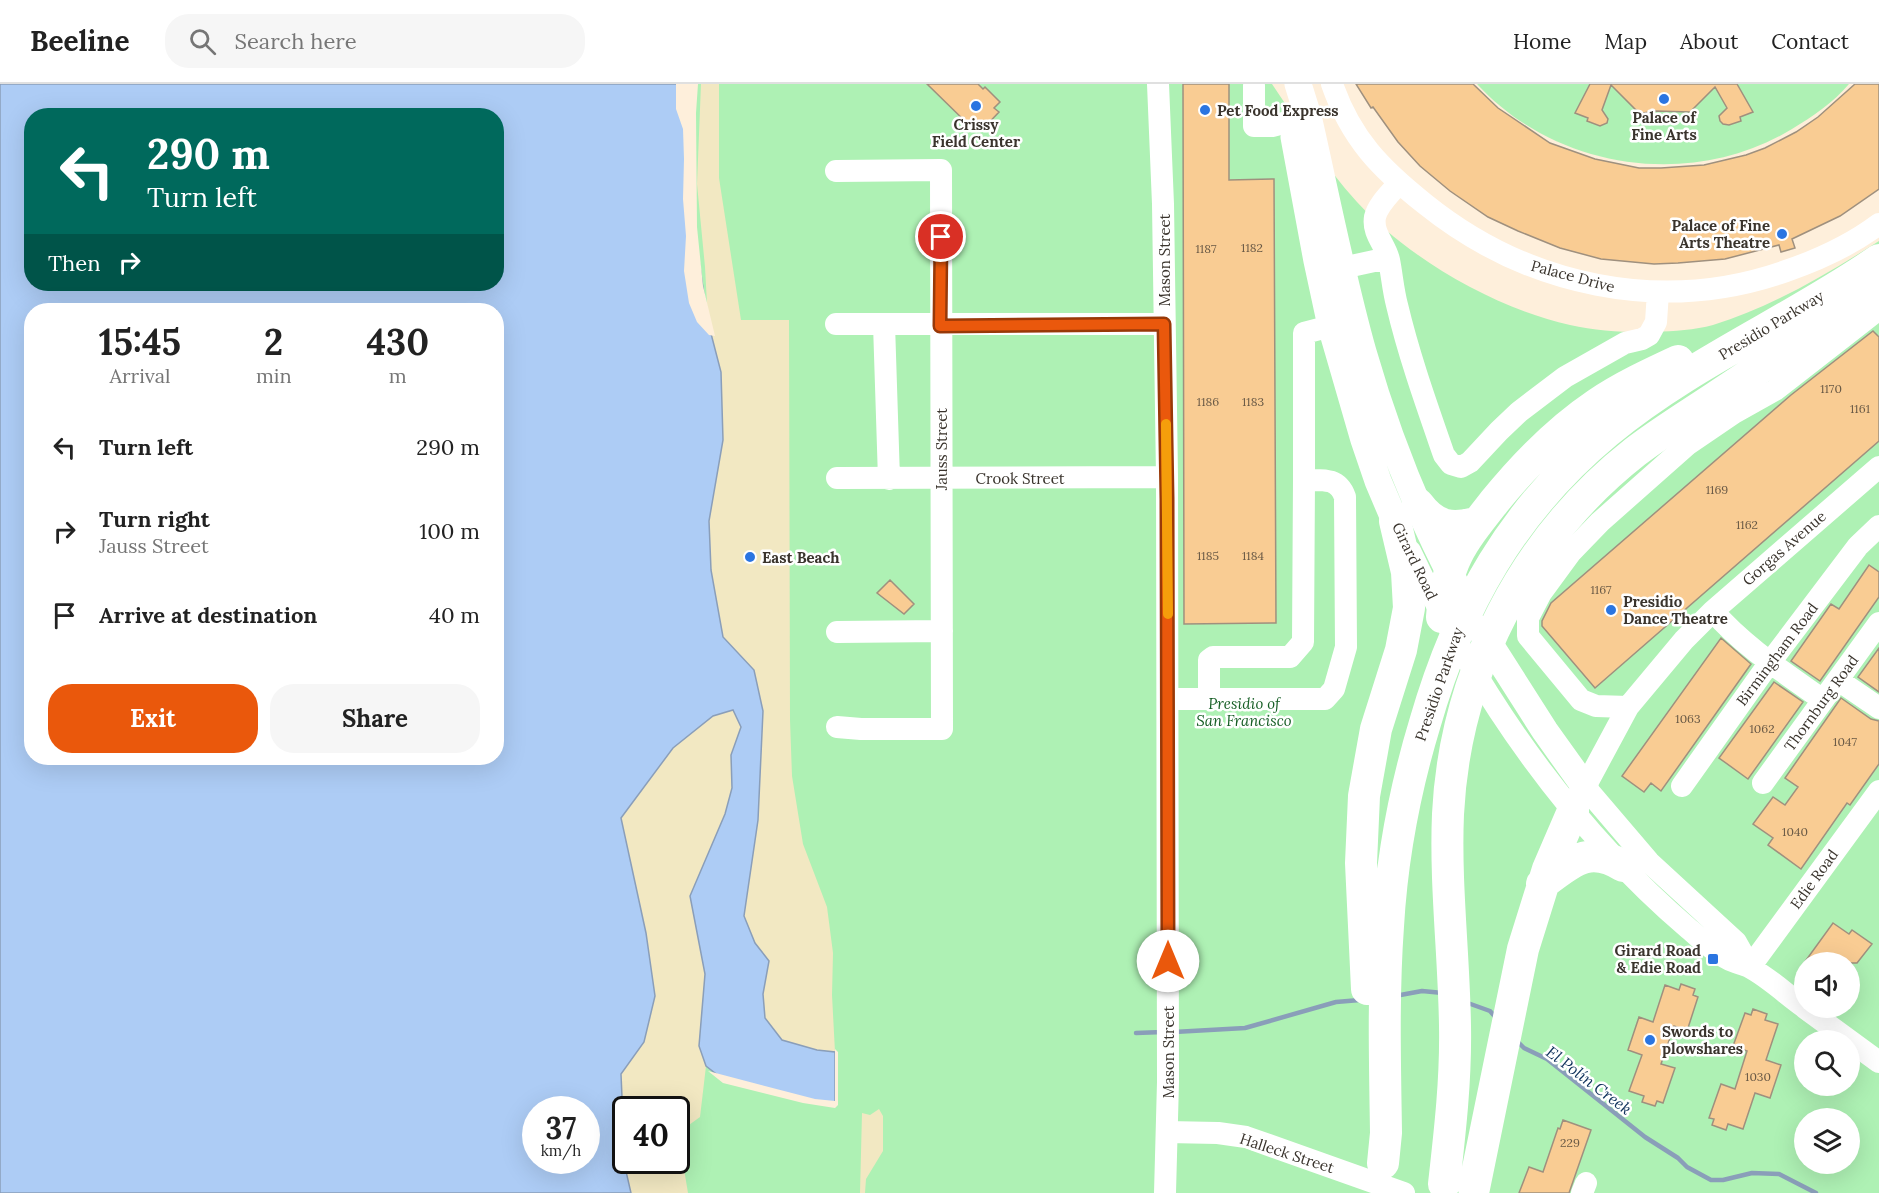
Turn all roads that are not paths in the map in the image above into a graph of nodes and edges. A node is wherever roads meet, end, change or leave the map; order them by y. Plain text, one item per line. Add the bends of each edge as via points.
1 (1158, 84) edge
2 (1298, 84) edge
3 (1332, 84) edge
4 (1266, 85) edge
5 (1290, 121) junction
6 (836, 171) dead end
7 (1399, 183) junction
8 (1879, 225) edge
9 (1388, 258) junction
10 (1879, 260) edge
11 (1342, 268) junction
12 (1879, 288) edge
13 (1658, 292) junction
14 (1879, 309) edge
15 (1776, 323) junction
16 (836, 324) dead end
17 (884, 324) junction
18 (1164, 324) junction
19 (940, 326) junction
20 (1331, 326) junction
21 (1879, 466) edge
22 (1167, 477) junction
23 (837, 478) dead end
24 (941, 478) junction
25 (889, 479) junction
26 (1304, 480) junction
27 (1407, 513) junction
28 (1478, 522) junction
29 (1879, 526) edge
30 (1449, 571) junction
31 (1713, 610) junction
32 (1442, 617) junction
33 (1879, 622) edge
34 (1479, 626) junction
35 (942, 631) junction
36 (837, 632) dead end
37 (1397, 661) junction
38 (1770, 661) junction
39 (1838, 680) junction
40 (1168, 699) junction
41 (1209, 699) junction
42 (1823, 700) junction
43 (1628, 707) junction
44 (1879, 708) edge
45 (837, 727) dead end
46 (1763, 783) dead end
47 (1682, 786) dead end
48 (1879, 791) edge
49 (1579, 799) junction
50 (1623, 866) junction
51 (1542, 884) junction
52 (1749, 967) junction
53 (1794, 1000) edge
54 (1819, 1018) edge
55 (1378, 1041) junction
56 (1879, 1062) edge
57 (1167, 1132) junction
58 (1383, 1163) dead end
59 (1165, 1193) edge
60 (1404, 1193) edge

1 - 18 street, Mason Street
2 - 11 main road, Girard Road
3 - 7 street, Palace Drive via 1354,132
4 - 5 main road, Girard Road
4 - 5 street via 1254,126
5 - 20 main road, Girard Road
6 - 19 street, Jauss Street via 941,170
7 - 9 street via 1375,216 1377,234
7 - 13 street, Palace Drive via 1452,225 1504,255 1582,281
8 - 13 street, Palace Drive via 1835,250 1776,275 1725,287
9 - 11 street
9 - 13 street via 1396,304 1444,455 1451,464 1461,467 1519,412 1565,377 1649,334 1656,322
10 - 15 highway, Presidio Parkway
11 - 27 main road, Girard Road via 1375,391 1399,459
12 - 51 highway, Presidio Parkway via 1673,425 1598,484 1535,558 1490,637 1463,714 1448,812 1455,1024 1453,1100 1459,1186 1495,1080 1517,973
14 - 43 street via 1775,390 1687,445 1600,522 1571,552 1541,593 1528,618 1528,636 1581,700 1596,706
15 - 28 highway via 1706,347 1598,404 1538,453
15 - 55 highway, Presidio Parkway via 1674,383 1580,456 1513,531 1469,604 1446,656 1410,779 1388,923
16 - 17 street
17 - 19 street
17 - 25 street
18 - 19 street
18 - 22 street, Mason Street
19 - 24 street, Jauss Street
20 - 26 street via 1304,333
20 - 27 main road, Girard Road via 1378,481
21 - 31 street, Gorgas Avenue
22 - 24 street, Crook Street
22 - 40 street, Mason Street
23 - 25 street, Crook Street
24 - 25 street, Crook Street
24 - 35 street, Jauss Street
26 - 41 street via 1303,642 1290,657 1213,657 1209,660
26 - 41 street via 1336,483 1345,497 1346,647 1334,689 1325,699
27 - 28 highway via 1427,514 1444,525 1460,527
27 - 30 main road, Girard Road
27 - 32 street, Girard Road
27 - 37 highway via 1404,557 1408,616
28 - 30 highway
29 - 38 street, Birmingham Road via 1858,546
30 - 32 highway
30 - 34 main road, Girard Road
31 - 38 street via 1728,628
31 - 43 street, Gorgas Avenue
32 - 34 highway via 1455,615
32 - 37 highway via 1421,627
32 - 49 street, Girard Road via 1515,734
33 - 39 street, Thornburg Road
34 - 49 main road, Girard Road via 1539,722
35 - 36 street
35 - 45 street, Jauss Street via 942,729
37 - 55 highway via 1373,742 1362,813 1361,881
38 - 42 street
38 - 47 street, Birmingham Road
39 - 42 street, Thornburg Road
39 - 44 street
40 - 41 street
40 - 57 street, Mason Street
42 - 46 street, Thornburg Road
43 - 49 street, Gorgas Avenue
48 - 52 street, Edie Road
49 - 50 street, Girard Road
49 - 51 highway
49 - 52 street, Girard Road via 1736,942
50 - 51 highway via 1606,858 1587,856
50 - 52 street, Girard Road via 1708,944 1728,959
52 - 53 street, Girard Road
54 - 56 street, Girard Road
55 - 58 highway, Presidio Parkway via 1386,1133
57 - 59 street, Mason Street
57 - 60 street, Halleck Street via 1218,1132 1246,1137

